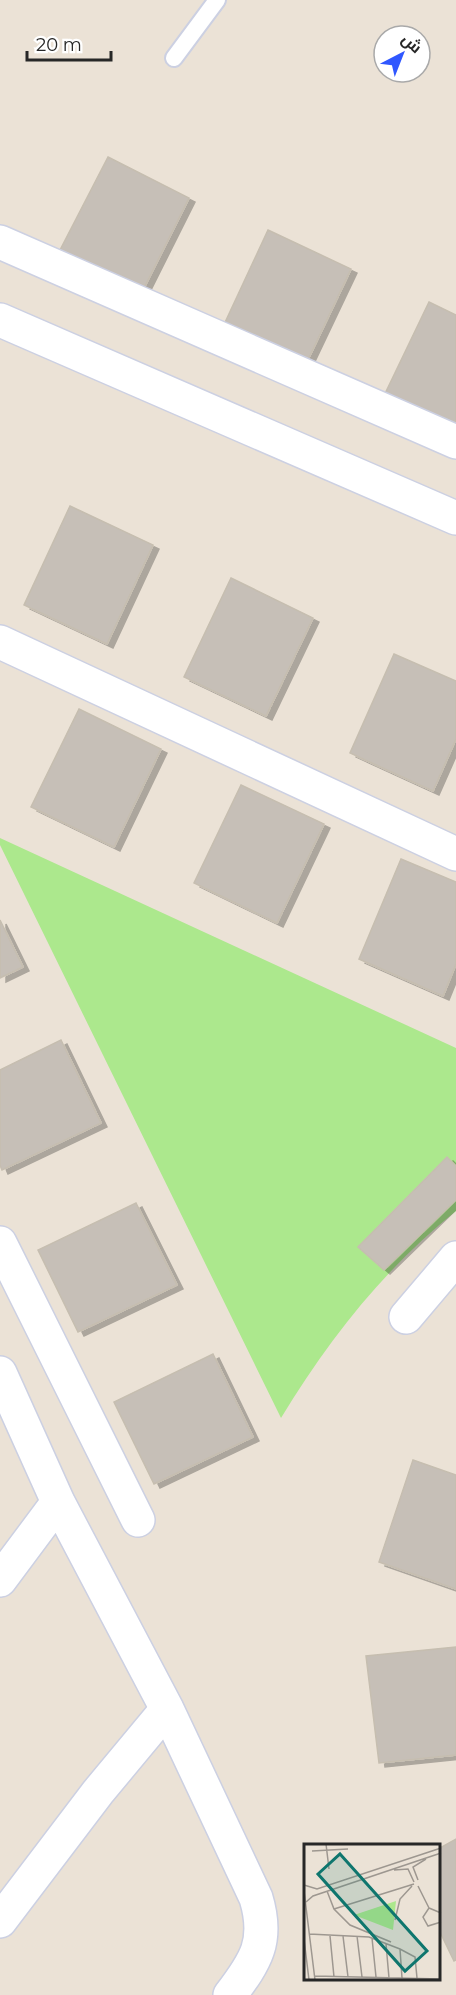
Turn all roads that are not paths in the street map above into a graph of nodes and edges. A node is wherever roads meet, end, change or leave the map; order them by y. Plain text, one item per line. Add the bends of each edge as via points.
1 (216, 0) edge
2 (174, 58) dead end
3 (0, 242) edge
4 (0, 320) edge
5 (456, 442) edge
6 (456, 518) edge
7 (0, 642) edge
8 (456, 854) edge
9 (0, 1243) edge
10 (456, 1258) edge
11 (406, 1317) dead end
12 (0, 1373) edge
13 (58, 1502) junction
14 (138, 1520) dead end
15 (0, 1580) edge
16 (167, 1709) junction
17 (0, 1921) edge
18 (230, 1995) edge

1 - 2 lane
3 - 5 street
4 - 6 street
7 - 8 street
9 - 14 street
10 - 11 street
12 - 13 street
13 - 15 street
13 - 16 street
16 - 17 street
16 - 18 street via 261,1913 261,1937 255,1960

